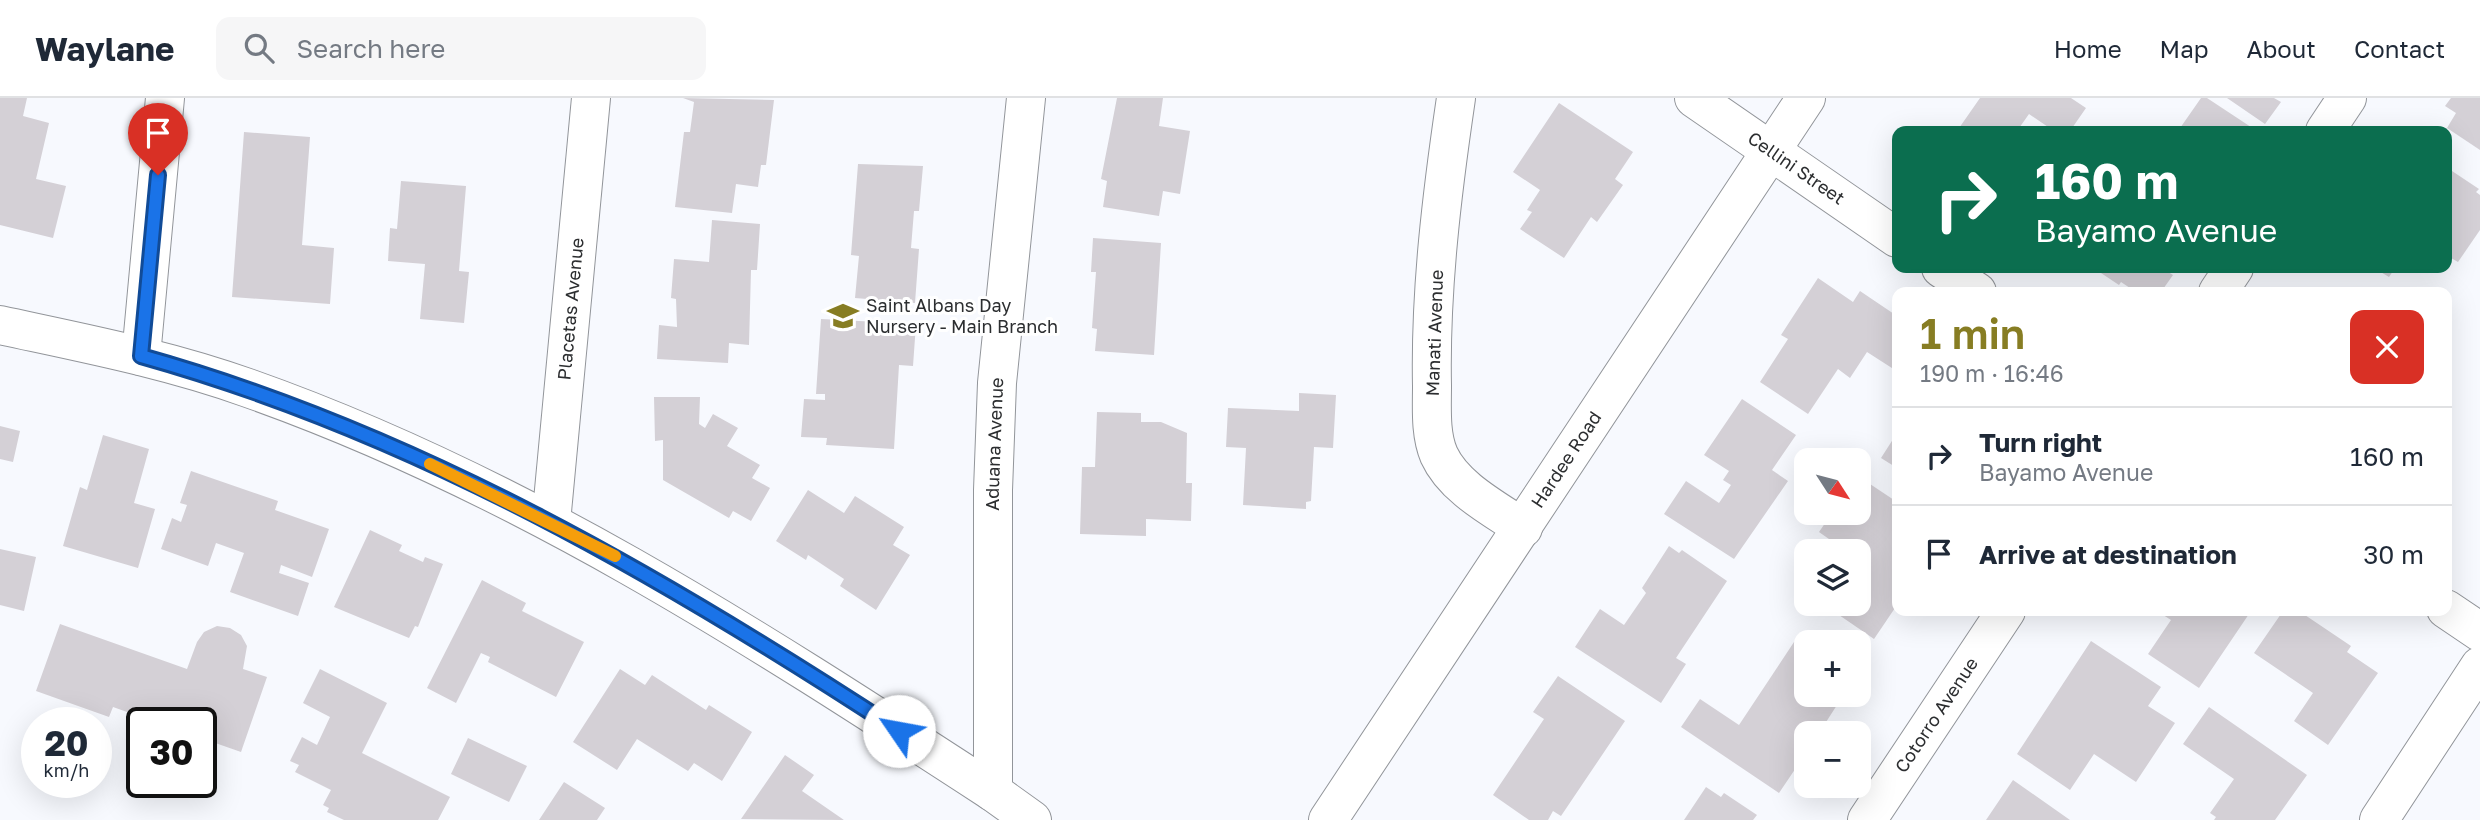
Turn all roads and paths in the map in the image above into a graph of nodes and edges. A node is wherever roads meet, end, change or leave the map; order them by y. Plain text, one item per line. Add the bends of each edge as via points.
1 (165, 98) edge
2 (591, 98) edge
3 (1026, 98) edge
4 (1456, 98) edge
5 (1694, 98) edge
6 (1806, 98) edge
7 (2347, 98) edge
8 (2328, 126) edge
9 (1771, 152) junction
10 (1892, 236) edge
11 (1948, 273) edge
12 (1970, 287) edge
13 (0, 325) edge
14 (141, 356) junction
15 (551, 522) junction
16 (1523, 528) junction
17 (2452, 613) edge
18 (2003, 616) edge
19 (2480, 632) edge
20 (2480, 666) edge
21 (993, 792) junction
22 (1032, 820) edge
23 (1328, 820) edge
24 (1867, 820) edge
25 (2379, 820) edge

1 - 14 street
2 - 15 street, Placetas Avenue
3 - 21 street, Aduana Avenue via 997,383
4 - 16 street, Manati Avenue via 1435,281 1435,442 1458,480
5 - 9 street, Cellini Street
6 - 9 street, Hardee Road
7 - 8 street
9 - 10 street, Cellini Street
9 - 16 street, Hardee Road
11 - 12 street
13 - 14 street
14 - 15 street via 284,401 428,462
15 - 21 street via 736,626
16 - 23 street, Hardee Road
17 - 19 street
18 - 24 street, Cotorro Avenue
20 - 25 street
21 - 22 street

